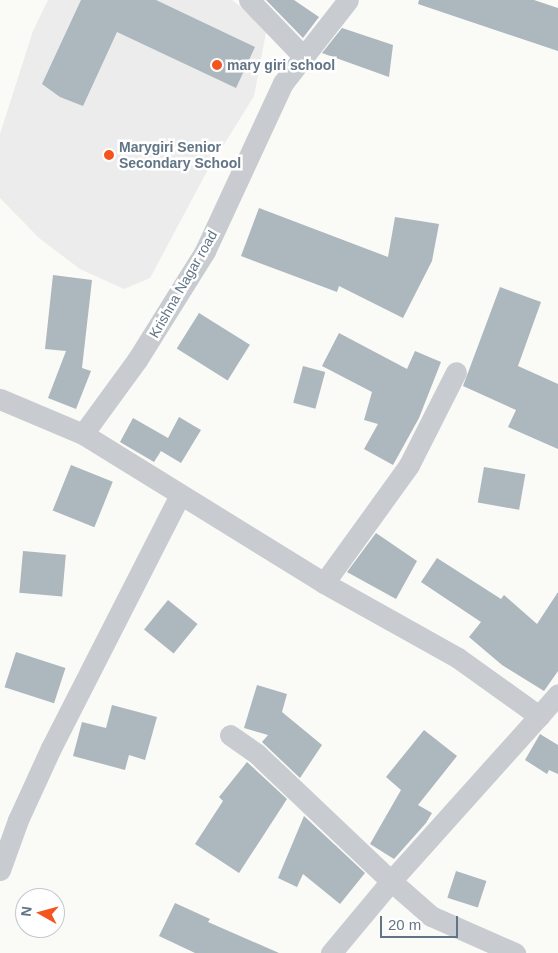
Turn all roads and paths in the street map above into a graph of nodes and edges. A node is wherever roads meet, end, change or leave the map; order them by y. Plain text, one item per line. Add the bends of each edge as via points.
1 (249, 0) edge
2 (348, 0) edge
3 (302, 56) junction
4 (456, 372) dead end
5 (0, 399) edge
6 (82, 434) junction
7 (180, 495) junction
8 (324, 583) junction
9 (558, 694) edge
10 (539, 716) junction
11 (230, 735) dead end
12 (0, 870) edge
13 (391, 880) junction
14 (330, 953) edge
15 (515, 953) edge

1 - 3 street
2 - 3 street, Krishna Nagar road
3 - 6 street, Krishna Nagar road via 283,83 205,251 138,360
4 - 8 street via 409,465
5 - 6 street
6 - 7 street
7 - 8 street
7 - 12 street via 51,748 18,820
8 - 10 street via 458,658
9 - 10 street
10 - 13 street
11 - 13 street via 257,754
13 - 14 street
13 - 15 street via 431,916

